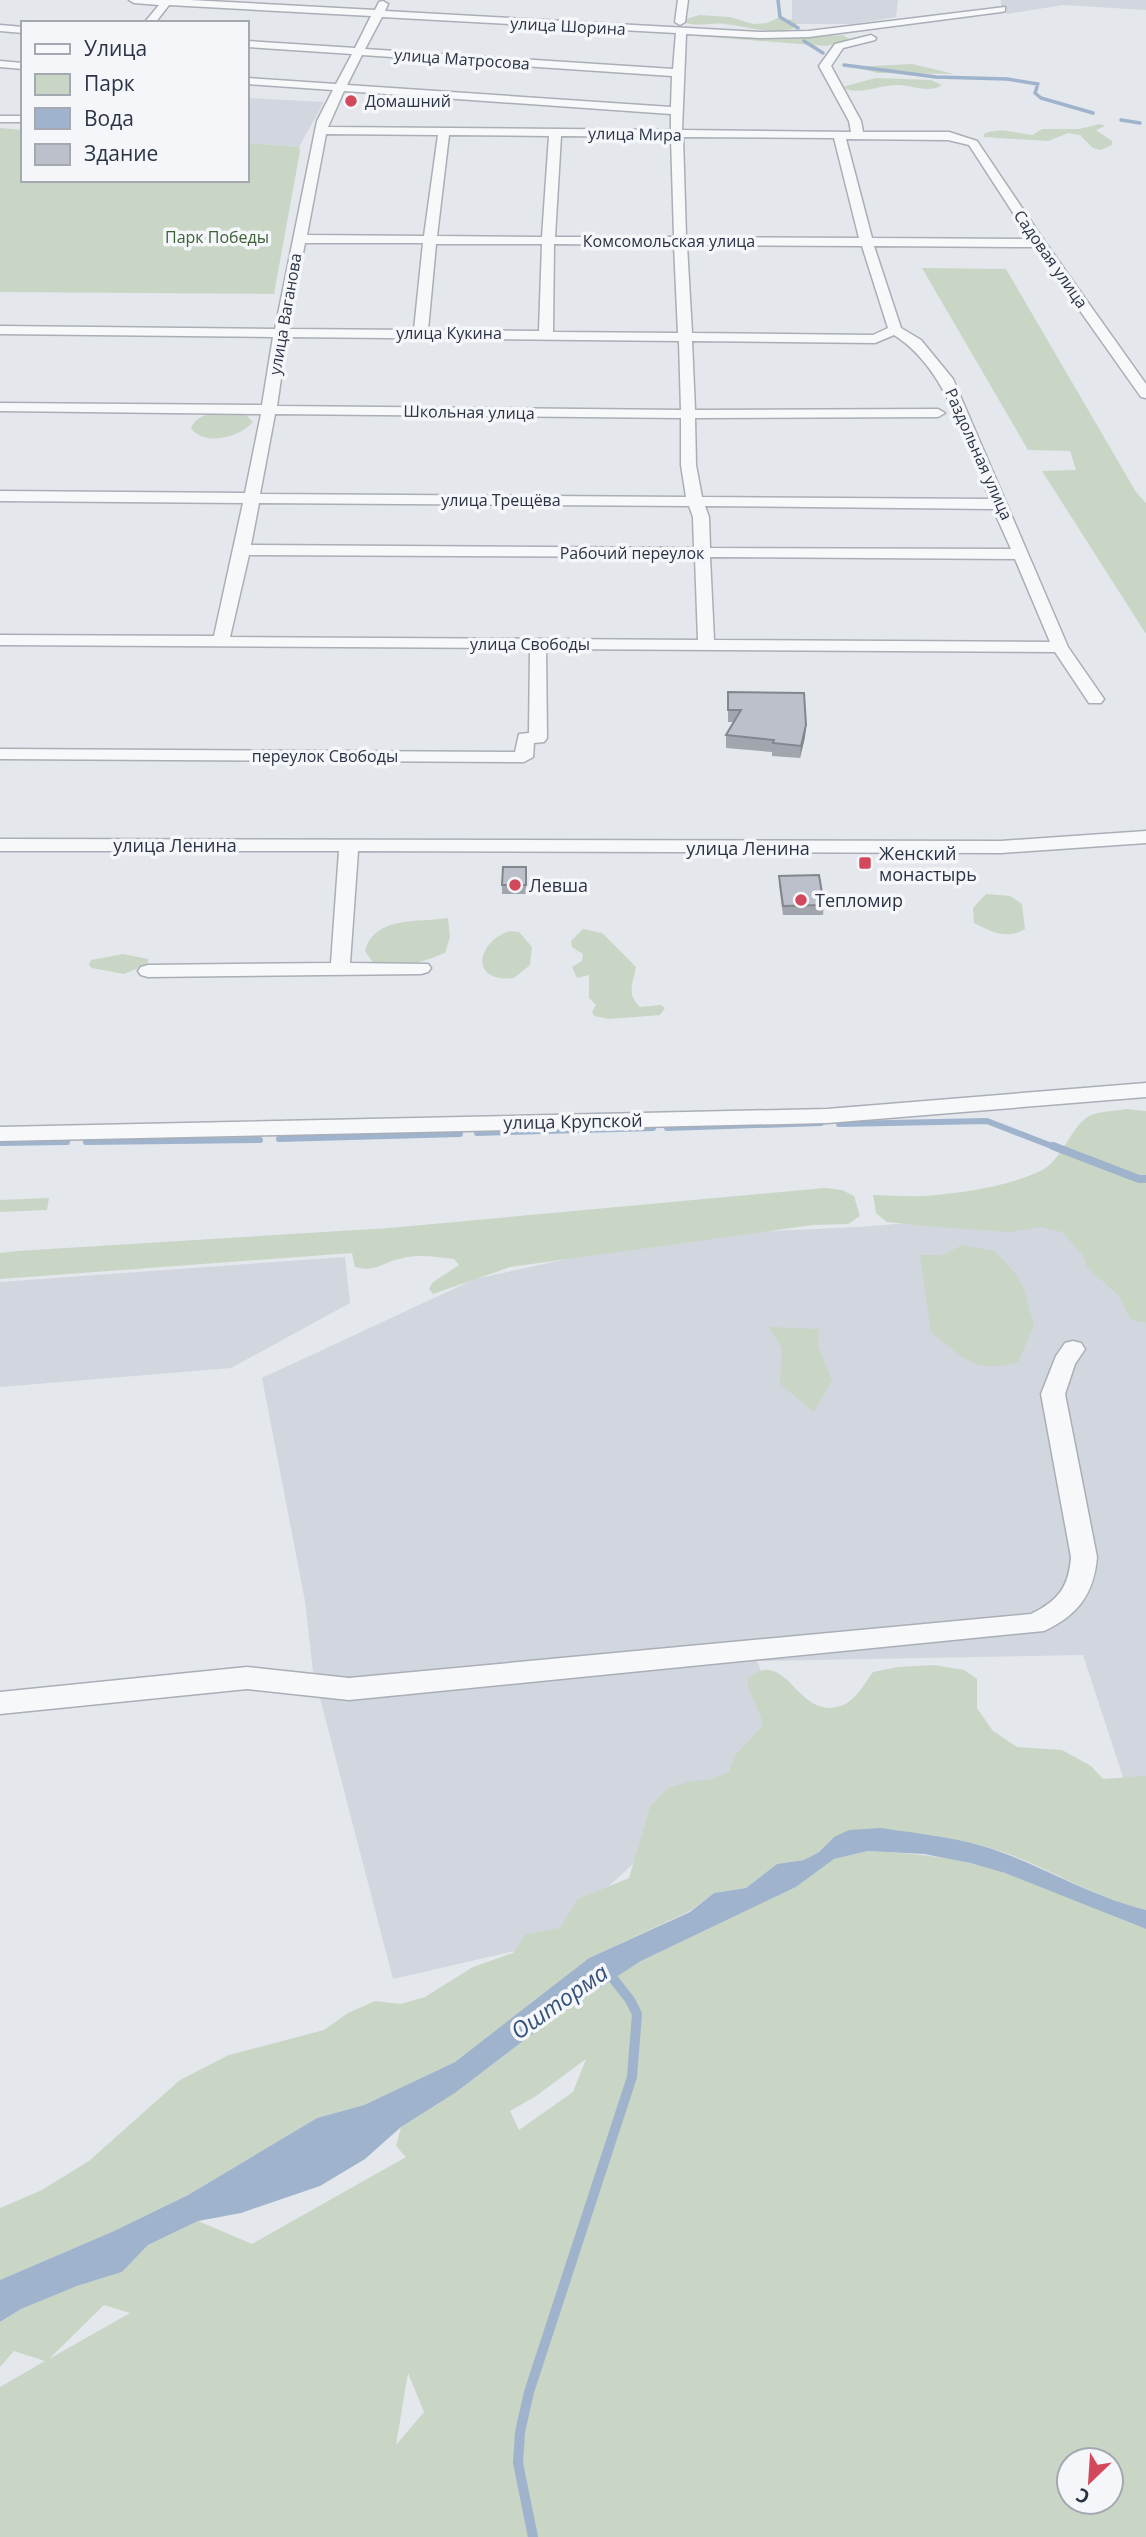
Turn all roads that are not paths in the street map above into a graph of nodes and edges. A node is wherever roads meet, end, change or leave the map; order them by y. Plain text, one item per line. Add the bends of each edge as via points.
1 (134, 0) edge
2 (385, 0) edge
3 (683, 0) edge
4 (167, 1) edge
5 (1001, 9) dead end
6 (377, 15) junction
7 (151, 21) edge
8 (869, 26) junction
9 (680, 27) junction
10 (0, 28) edge
11 (21, 30) edge
12 (248, 44) edge
13 (358, 52) junction
14 (0, 64) edge
15 (21, 66) edge
16 (677, 73) junction
17 (248, 81) edge
18 (339, 88) junction
19 (678, 111) junction
20 (0, 119) edge
21 (21, 119) edge
22 (321, 130) junction
23 (444, 131) junction
24 (555, 133) junction
25 (679, 135) junction
26 (839, 135) junction
27 (858, 135) junction
28 (948, 136) joint
29 (299, 239) junction
30 (430, 239) junction
31 (866, 240) junction
32 (548, 241) junction
33 (681, 242) junction
34 (1039, 243) junction
35 (0, 330) edge
36 (895, 330) junction
37 (281, 332) junction
38 (421, 333) junction
39 (546, 334) junction
40 (685, 336) junction
41 (1146, 394) edge
42 (0, 407) edge
43 (269, 409) junction
44 (938, 413) dead end
45 (688, 414) junction
46 (1, 499) edge
47 (251, 499) junction
48 (694, 501) junction
49 (1001, 504) junction
50 (242, 550) junction
51 (703, 553) junction
52 (1022, 554) junction
53 (0, 640) edge
54 (221, 641) junction
55 (538, 644) junction
56 (706, 644) junction
57 (1060, 647) junction
58 (1095, 699) dead end
59 (0, 754) edge
60 (1146, 837) edge
61 (0, 845) edge
62 (349, 846) junction
63 (421, 968) dead end
64 (340, 969) junction
65 (148, 971) dead end
66 (1146, 1090) edge
67 (0, 1135) edge
68 (1073, 1349) dead end
69 (0, 1703) edge

1 - 4 street, улица Шорина
2 - 6 street, улица Ваганова
3 - 9 street
4 - 6 street, улица Шорина
4 - 7 street
5 - 8 street, улица Шорина
6 - 9 street, улица Шорина
6 - 13 street, улица Ваганова
8 - 9 street, улица Шорина via 799,34
8 - 27 street via 876,33 872,38 839,46 825,66
9 - 16 street
10 - 11 street
12 - 13 street, улица Матросова
13 - 16 street, улица Матросова
13 - 18 street, улица Ваганова
14 - 15 street
16 - 19 street
17 - 18 street
18 - 19 street
18 - 22 street, улица Ваганова
19 - 25 street
20 - 21 street
22 - 23 street, улица Мира
22 - 29 street, улица Ваганова
23 - 24 street, улица Мира
23 - 30 street
24 - 25 street, улица Мира
24 - 32 street
25 - 26 street, улица Мира
25 - 33 street via 676,190
26 - 27 street, улица Мира
26 - 31 street
27 - 28 street, улица Мира
28 - 34 street, Садовая улица via 974,143
29 - 30 street, Комсомольская улица
29 - 37 street, улица Ваганова
30 - 32 street, Комсомольская улица
30 - 38 street
31 - 33 street, Комсомольская улица
31 - 34 street, Комсомольская улица
31 - 36 street
32 - 33 street, Комсомольская улица
32 - 39 street
33 - 40 street
34 - 41 street, Садовая улица
35 - 37 street, улица Кукина
36 - 40 street, улица Кукина via 875,339
36 - 49 street, Раздольная улица via 916,343 946,379
37 - 38 street, улица Кукина
37 - 43 street, улица Ваганова
38 - 39 street, улица Кукина
39 - 40 street, улица Кукина
40 - 45 street
42 - 43 street, Школьная улица
43 - 45 street, Школьная улица
43 - 47 street, улица Ваганова
44 - 45 street, Школьная улица
45 - 48 street via 686,456
46 - 47 street, улица Трещёва
47 - 48 street, улица Трещёва
47 - 50 street, улица Ваганова
48 - 49 street, улица Трещёва
48 - 51 street via 701,517
49 - 52 street, Раздольная улица
50 - 51 street, Рабочий переулок
50 - 54 street, улица Ваганова
51 - 52 street, Рабочий переулок
51 - 56 street
52 - 57 street, Раздольная улица
53 - 54 street, улица Свободы
54 - 55 street, улица Свободы
55 - 56 street, улица Свободы
55 - 59 street, переулок Свободы via 538,738 525,738 524,757
56 - 57 street, улица Свободы
57 - 58 street, Раздольная улица
60 - 62 street, улица Ленина via 1001,847
61 - 62 street, улица Ленина
62 - 64 street
63 - 64 street
64 - 65 street
66 - 67 street, улица Крупской via 827,1116
68 - 69 street via 1053,1394 1084,1573 1081,1588 1068,1603 1035,1624 349,1689 247,1678

